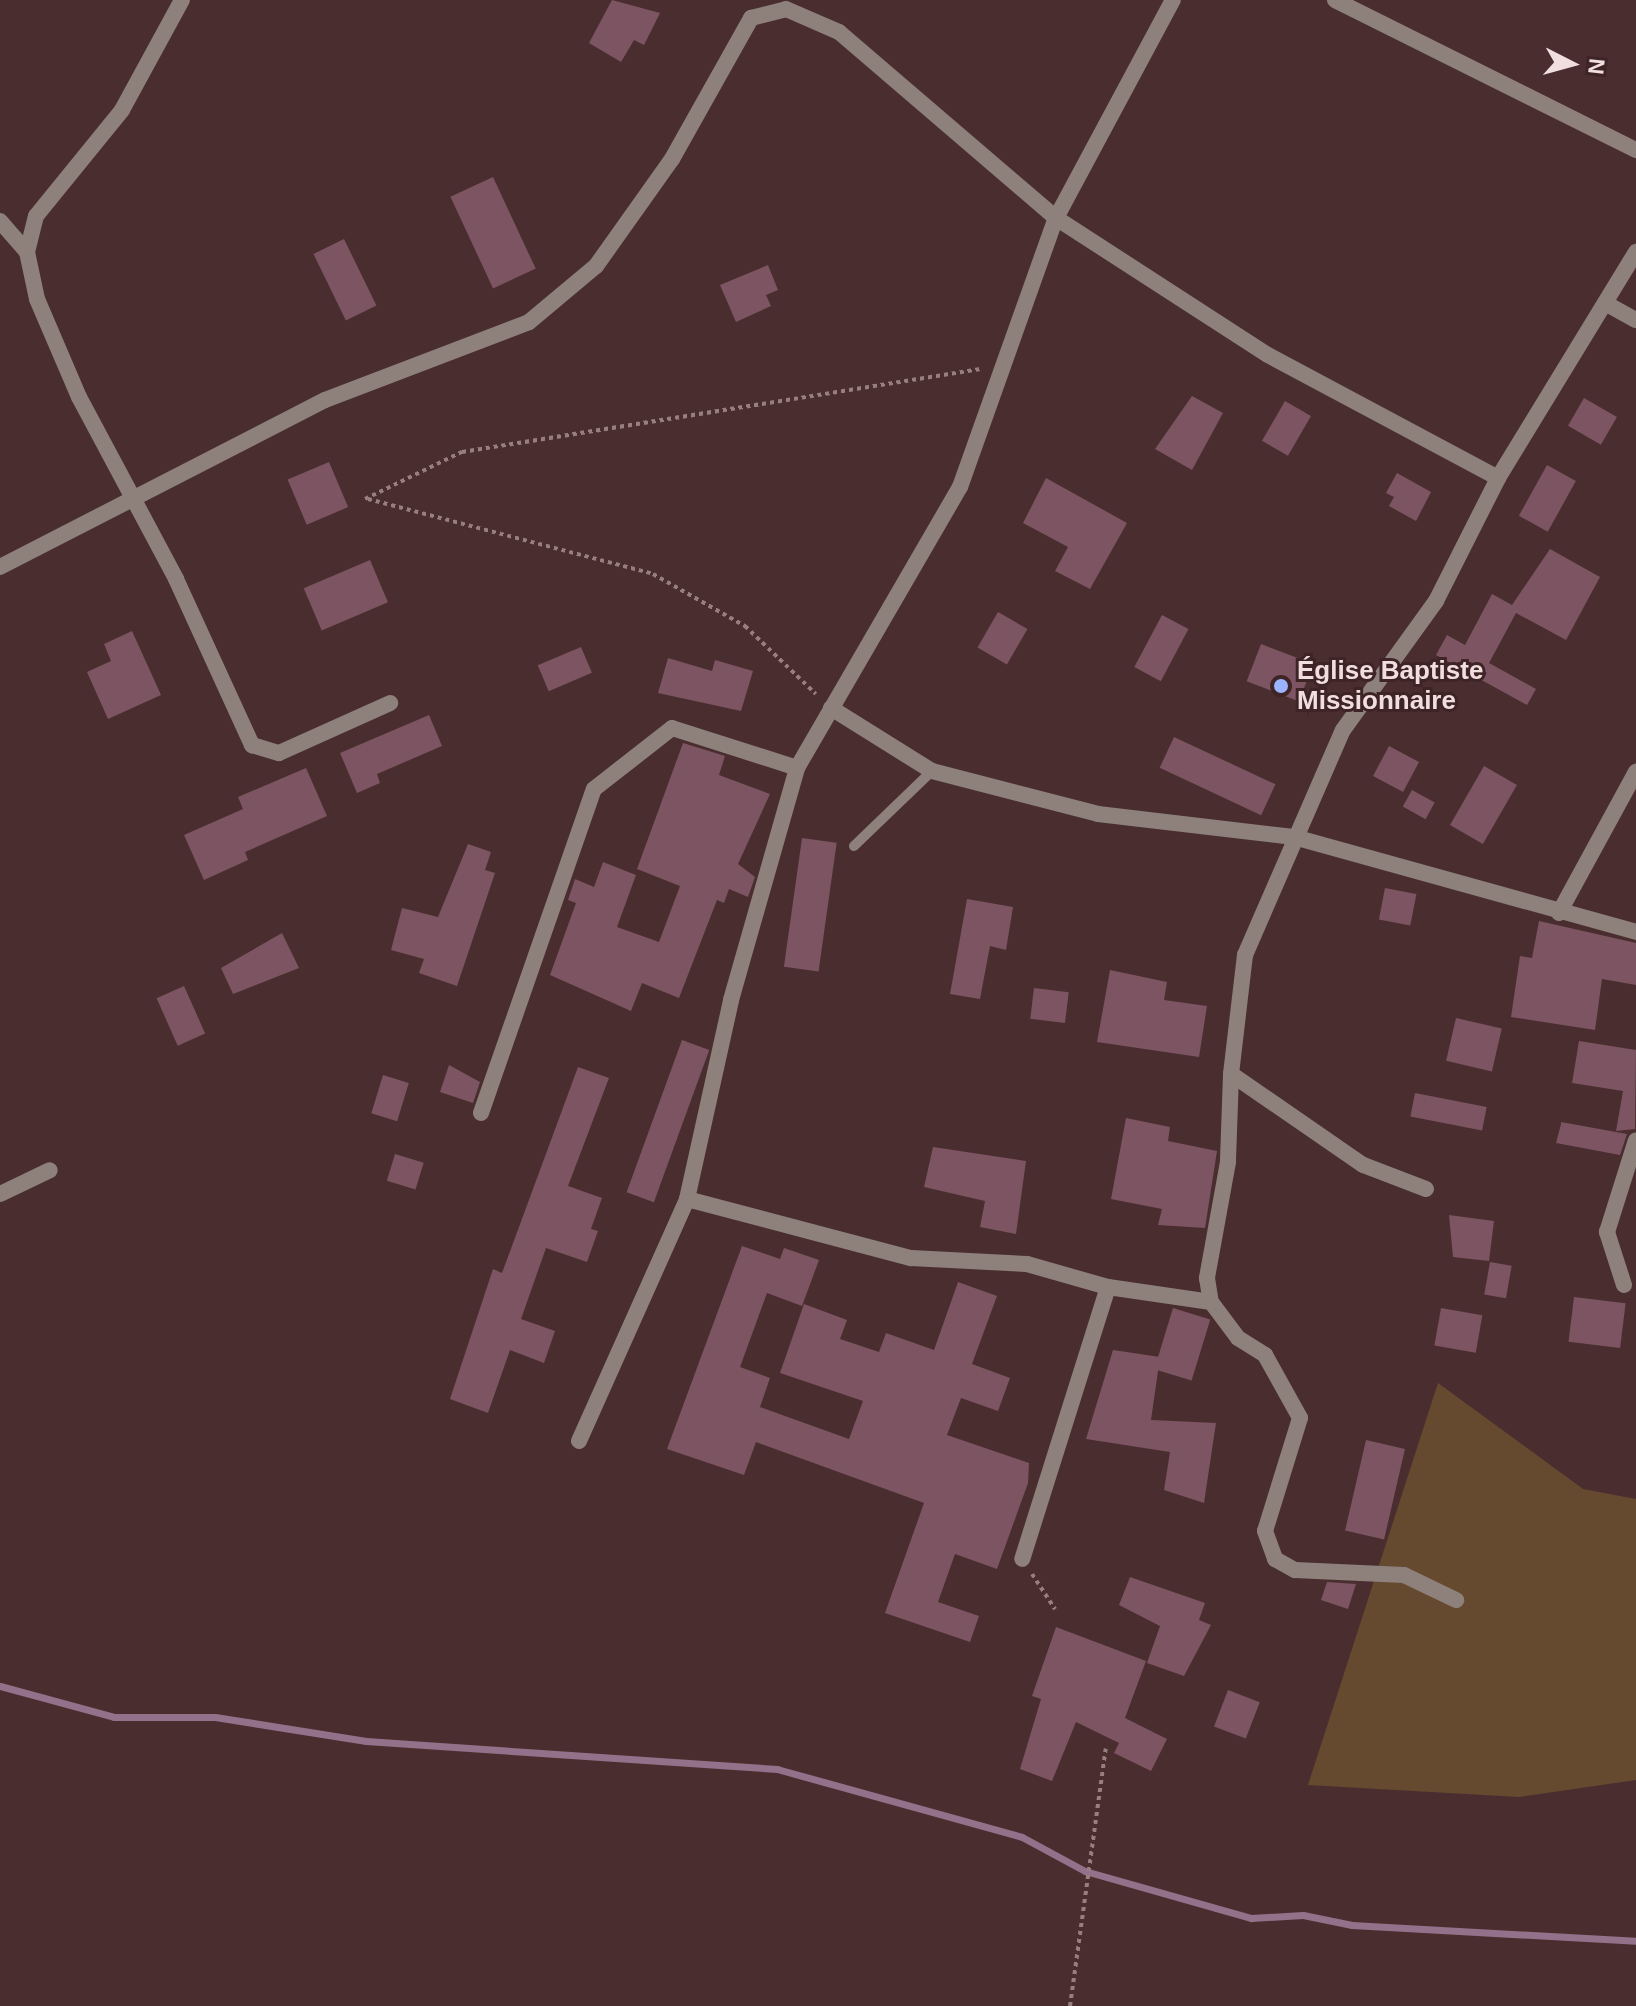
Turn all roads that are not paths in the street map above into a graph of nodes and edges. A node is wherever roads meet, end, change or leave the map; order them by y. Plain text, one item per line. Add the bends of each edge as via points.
1 (182, 0) edge
2 (1173, 0) edge
3 (1335, 0) edge
4 (1636, 150) edge
5 (1056, 218) junction
6 (0, 221) edge
7 (27, 252) junction
8 (1636, 252) edge
9 (1605, 303) junction
10 (1636, 320) edge
11 (1498, 478) junction
12 (133, 502) junction
13 (0, 567) edge
14 (390, 703) dead end
15 (831, 708) junction
16 (797, 768) junction
17 (932, 771) junction
18 (1636, 772) edge
19 (1294, 837) junction
20 (854, 846) dead end
21 (1559, 913) junction
22 (1636, 932) edge
23 (1231, 1074) junction
24 (481, 1113) dead end
25 (1636, 1140) edge
26 (50, 1170) dead end
27 (1426, 1189) dead end
28 (0, 1194) edge
29 (687, 1199) junction
30 (1624, 1285) dead end
31 (1108, 1287) junction
32 (1211, 1302) junction
33 (579, 1441) dead end
34 (1022, 1559) road end
35 (1456, 1600) dead end

1 - 7 street via 122,110 36,216
2 - 5 street
3 - 4 street
5 - 11 street via 1268,355
5 - 12 street via 839,32 786,9 751,18 672,159 596,266 529,322 325,400
5 - 15 street via 998,366 960,487
6 - 7 street
7 - 12 street via 53,338
8 - 9 street
9 - 10 street
9 - 11 street
11 - 19 street via 1436,601 1343,730
12 - 13 street
12 - 14 street via 252,745 279,753
15 - 16 street
15 - 17 street
16 - 24 street via 672,728 594,789
16 - 29 street via 731,1000
17 - 19 street via 1098,814
17 - 20 lane
18 - 21 street
19 - 21 street
19 - 23 street via 1245,955
21 - 22 street
23 - 27 street via 1363,1165
23 - 32 street via 1228,1162 1207,1278
25 - 30 street via 1607,1232
26 - 28 street
29 - 31 street via 911,1258 1027,1264
29 - 33 street
31 - 32 street
31 - 34 street
32 - 35 street via 1238,1338 1265,1355 1300,1418 1265,1531 1275,1559 1295,1570 1404,1575

